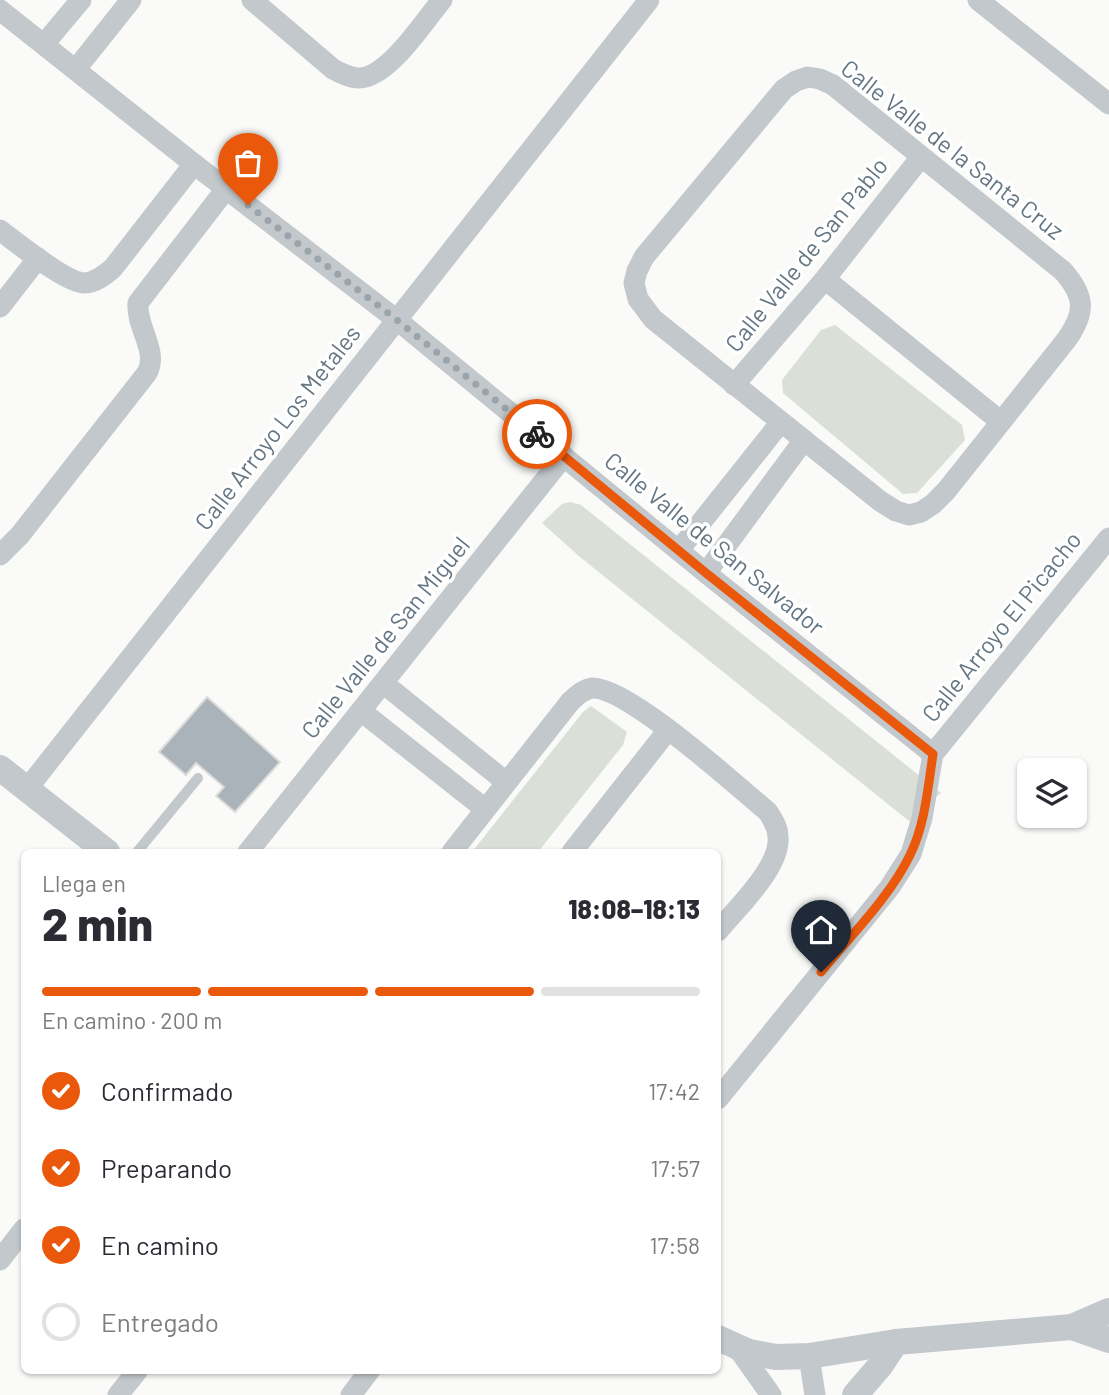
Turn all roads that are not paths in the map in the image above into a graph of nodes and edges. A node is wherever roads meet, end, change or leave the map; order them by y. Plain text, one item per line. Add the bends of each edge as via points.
1 (81, 0) edge
2 (131, 0) edge
3 (252, 0) edge
4 (442, 0) edge
5 (649, 0) edge
6 (978, 0) edge
7 (0, 10) edge
8 (44, 44) junction
9 (75, 69) junction
10 (1109, 104) edge
11 (921, 157) junction
12 (194, 164) junction
13 (226, 189) junction
14 (0, 230) edge
15 (38, 258) junction
16 (825, 279) junction
17 (0, 307) edge
18 (397, 320) junction
19 (734, 385) junction
20 (1000, 421) junction
21 (781, 422) junction
22 (804, 440) junction
23 (564, 456) junction
24 (1109, 538) edge
25 (679, 550) junction
26 (0, 555) edge
27 (706, 573) junction
28 (383, 684) junction
29 (360, 711) junction
30 (668, 730) junction
31 (933, 754) junction
32 (0, 768) edge
33 (198, 778) dead end
34 (506, 782) junction
35 (27, 789) junction
36 (485, 809) junction
37 (103, 849) edge
38 (139, 849) edge
39 (250, 849) edge
40 (454, 849) edge
41 (574, 849) edge
42 (721, 927) edge
43 (721, 1095) edge
44 (21, 1233) edge
45 (0, 1260) edge
46 (1109, 1311) edge
47 (1072, 1327) junction
48 (1109, 1340) edge
49 (896, 1342) junction
50 (727, 1343) edge
51 (809, 1356) junction
52 (135, 1374) edge
53 (367, 1374) edge
54 (118, 1395) edge
55 (351, 1395) edge
56 (771, 1395) edge
57 (815, 1395) edge
58 (855, 1395) edge

1 - 8 street
2 - 9 street
3 - 4 street via 333,69 360,78 388,64
5 - 18 street, Calle Arroyo Los Metales
6 - 10 street
7 - 8 street, Calle Valle de San Salvador
8 - 9 street, Calle Valle de San Salvador
9 - 12 street, Calle Valle de San Salvador
11 - 16 street, Calle Valle de San Pablo
11 - 19 street, Calle Valle de la Santa Cruz via 833,85 808,77 784,89 656,242 637,271 638,299 653,318
11 - 20 street, Calle Valle de la Santa Cruz via 1063,271 1078,292 1082,307 1075,327
12 - 13 street, Calle Valle de San Salvador
12 - 15 street via 126,254 101,278 80,282
13 - 18 street, Calle Valle de San Salvador
13 - 26 street via 138,303 152,359 147,373
14 - 15 street
15 - 17 street
16 - 19 street, Calle Valle de San Pablo
16 - 20 street
18 - 23 street, Calle Valle de San Salvador
18 - 35 street, Calle Arroyo Los Metales
19 - 21 street, Calle Valle de la Santa Cruz
20 - 22 street, Calle Valle de la Santa Cruz via 946,491 921,512 909,515 880,501
21 - 22 street, Calle Valle de la Santa Cruz
21 - 25 street
22 - 27 street
23 - 25 street, Calle Valle de San Salvador
23 - 28 street, Calle Valle de San Miguel
24 - 31 street, Calle Arroyo El Picacho
25 - 27 street, Calle Valle de San Salvador
27 - 31 street, Calle Valle de San Salvador
28 - 29 street, Calle Valle de San Miguel
28 - 34 street
29 - 36 street
29 - 39 street, Calle Valle de San Miguel
30 - 34 street via 618,695 592,688 570,702
30 - 41 street
30 - 42 street via 768,812 779,838 773,862
31 - 43 street, Calle Arroyo El Picacho via 911,854 890,887
32 - 35 street
33 - 38 lane
34 - 36 street
35 - 37 street
36 - 40 street
44 - 45 street
46 - 47 street
47 - 48 street
47 - 49 street
49 - 51 street
49 - 58 street
50 - 51 street via 776,1357
50 - 56 street
51 - 57 street
52 - 54 street
53 - 55 street

